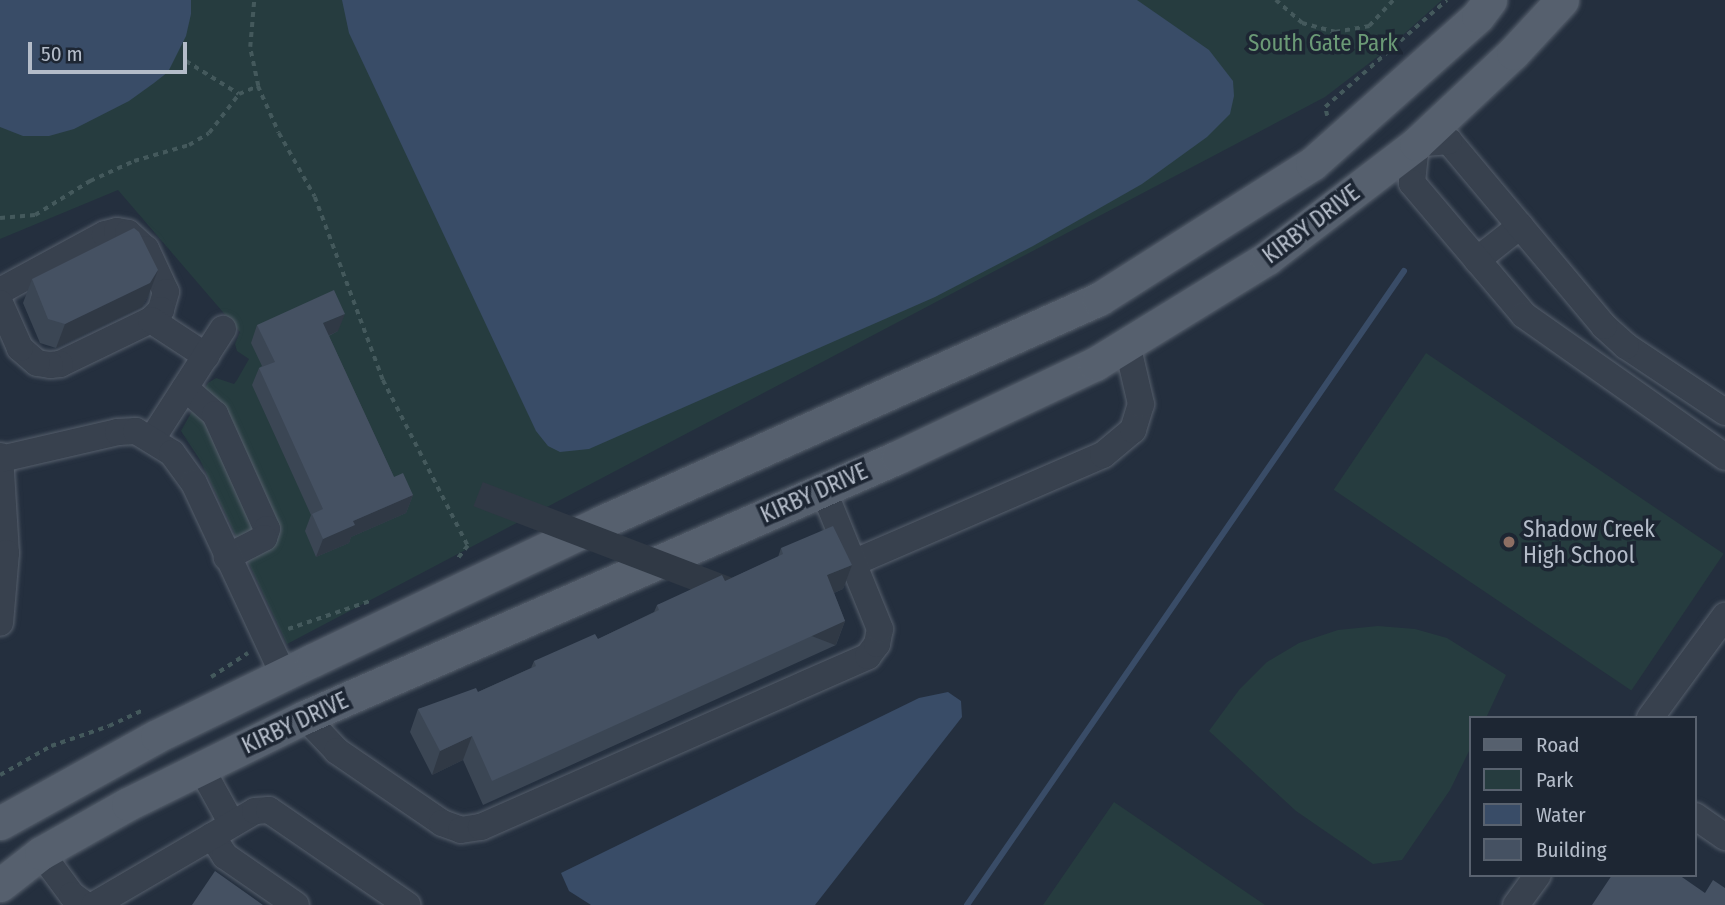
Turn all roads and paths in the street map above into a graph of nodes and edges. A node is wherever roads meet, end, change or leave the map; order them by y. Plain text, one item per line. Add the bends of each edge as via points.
1 (254, 0) edge
2 (1276, 0) edge
3 (1393, 0) edge
4 (1447, 0) edge
5 (1490, 0) edge
6 (1562, 0) edge
7 (186, 61) dead end
8 (258, 86) junction
9 (239, 94) junction
10 (1381, 102) junction
11 (1332, 124) dead end
12 (1416, 144) junction
13 (0, 218) edge
14 (1520, 226) junction
15 (1477, 260) junction
16 (0, 291) edge
17 (0, 303) edge
18 (151, 320) junction
19 (223, 329) dead end
20 (1127, 344) junction
21 (205, 356) junction
22 (185, 388) junction
23 (1725, 412) edge
24 (152, 439) junction
25 (1725, 457) edge
26 (0, 458) edge
27 (822, 489) junction
28 (3, 552) edge
29 (228, 557) junction
30 (853, 563) junction
31 (453, 565) dead end
32 (376, 599) dead end
33 (1725, 616) edge
34 (1, 618) edge
35 (267, 642) junction
36 (283, 674) junction
37 (211, 677) dead end
38 (151, 706) dead end
39 (1651, 716) edge
40 (305, 717) junction
41 (201, 768) junction
42 (0, 775) edge
43 (8, 817) edge
44 (1697, 817) edge
45 (222, 830) junction
46 (1725, 837) edge
47 (41, 853) junction
48 (1537, 877) edge
49 (0, 885) edge
50 (86, 905) edge
51 (94, 905) edge
52 (296, 905) edge
53 (407, 905) edge
54 (1517, 905) edge

1 - 8 path via 250,47
2 - 3 path via 1302,23 1335,32 1370,26
4 - 11 path via 1325,107
5 - 10 main road, KIRBY DRIVE
6 - 12 main road, KIRBY DRIVE
7 - 9 path
8 - 9 path
8 - 31 path via 315,197 383,380 468,546
9 - 13 path via 209,133 189,145 134,161 90,181 35,215
10 - 12 main road
10 - 36 main road, KIRBY DRIVE via 1312,164 1099,299 602,522
12 - 14 street via 1449,141
12 - 15 street via 1412,183
12 - 20 main road, KIRBY DRIVE via 1267,258
14 - 15 street
14 - 23 street via 1626,346
15 - 25 street via 1524,315 1552,338
16 - 18 street via 117,231 128,233 146,248 166,292
17 - 18 street via 20,348 37,363 50,365
18 - 21 street
19 - 21 street
20 - 27 main road, KIRBY DRIVE via 1095,364
20 - 30 street via 1141,404 1133,430 1103,455
21 - 22 street
22 - 24 street
22 - 29 street via 215,414 267,529 264,538
24 - 26 street via 136,431 118,432
24 - 29 street via 172,453 194,483
26 - 28 street
27 - 30 street
27 - 40 main road, KIRBY DRIVE
28 - 34 street
29 - 35 street
30 - 40 street via 880,629 868,656 481,827 461,830 442,823 337,751
32 - 35 path via 287,629
33 - 39 street
35 - 36 street
35 - 37 path
36 - 40 main road
36 - 43 main road, KIRBY DRIVE
38 - 42 path via 51,746
40 - 41 main road, KIRBY DRIVE
41 - 45 street
41 - 47 main road, KIRBY DRIVE
43 - 47 main road
44 - 46 street
45 - 51 street
45 - 52 street via 225,856
45 - 53 street via 255,811 268,810
47 - 49 main road, KIRBY DRIVE
47 - 50 street via 72,895
48 - 54 street

